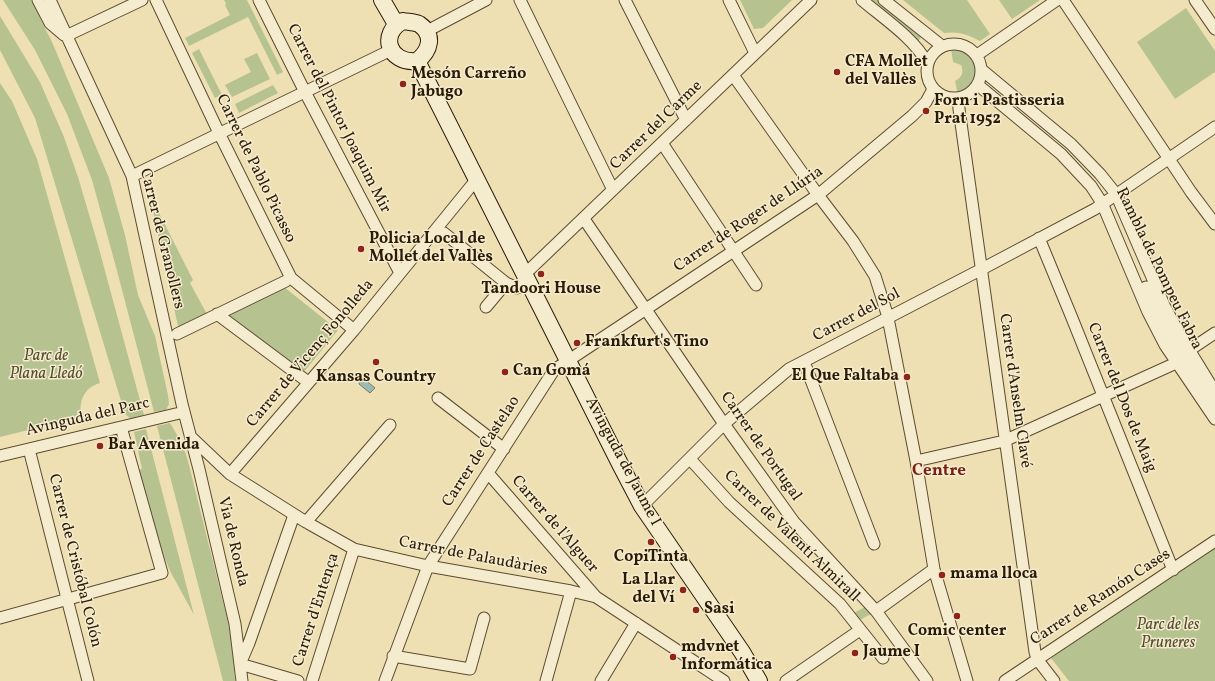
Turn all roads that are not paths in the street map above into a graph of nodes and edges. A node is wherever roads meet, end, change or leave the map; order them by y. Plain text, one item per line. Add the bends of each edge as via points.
1 (38, 0) edge
2 (50, 0) edge
3 (142, 0) edge
4 (156, 0) edge
5 (259, 0) edge
6 (382, 0) edge
7 (393, 0) edge
8 (486, 0) edge
9 (520, 0) edge
10 (625, 0) edge
11 (729, 0) edge
12 (811, 0) edge
13 (862, 0) edge
14 (884, 0) edge
15 (1057, 0) edge
16 (1063, 0) edge
17 (1195, 0) edge
18 (400, 23) junction
19 (1215, 29) edge
20 (427, 31) junction
21 (66, 36) junction
22 (942, 46) junction
23 (391, 50) junction
24 (756, 54) junction
25 (977, 55) junction
26 (417, 61) junction
27 (927, 63) junction
28 (982, 70) junction
29 (733, 75) junction
30 (978, 85) junction
31 (933, 89) junction
32 (995, 90) dead end
33 (305, 92) junction
34 (958, 98) junction
35 (686, 120) junction
36 (1215, 127) edge
37 (220, 133) junction
38 (662, 143) junction
39 (1169, 158) junction
40 (132, 176) junction
41 (476, 180) junction
42 (613, 190) junction
43 (818, 195) junction
44 (1109, 199) junction
45 (584, 219) junction
46 (1215, 224) edge
47 (444, 233) dead end
48 (1039, 238) junction
49 (734, 252) junction
50 (980, 270) junction
51 (400, 272) junction
52 (528, 280) junction
53 (286, 281) dead end
54 (506, 283) junction
55 (756, 285) dead end
56 (486, 307) dead end
57 (645, 309) junction
58 (217, 314) junction
59 (888, 320) junction
60 (354, 330) junction
61 (1215, 333) edge
62 (177, 334) dead end
63 (1183, 357) junction
64 (568, 360) junction
65 (806, 367) dead end
66 (308, 382) junction
67 (1215, 392) edge
68 (1103, 396) junction
69 (438, 398) dead end
70 (1215, 405) edge
71 (184, 412) junction
72 (1215, 419) edge
73 (724, 424) junction
74 (390, 425) dead end
75 (121, 427) junction
76 (192, 437) junction
77 (1004, 441) junction
78 (504, 448) junction
79 (29, 449) junction
80 (0, 456) edge
81 (690, 459) junction
82 (916, 461) junction
83 (217, 462) junction
84 (199, 468) junction
85 (488, 473) junction
86 (230, 474) junction
87 (642, 506) junction
88 (294, 514) junction
89 (306, 522) junction
90 (1215, 541) edge
91 (874, 544) dead end
92 (354, 549) junction
93 (428, 566) junction
94 (934, 569) junction
95 (1173, 570) junction
96 (571, 591) junction
97 (596, 597) junction
98 (67, 599) junction
99 (876, 611) junction
100 (0, 618) edge
101 (484, 618) dead end
102 (636, 623) junction
103 (860, 630) junction
104 (393, 656) junction
105 (883, 658) dead end
106 (1037, 658) junction
107 (240, 664) junction
108 (88, 681) edge
109 (242, 681) edge
110 (298, 681) edge
111 (312, 681) edge
112 (385, 681) edge
113 (546, 681) edge
114 (601, 681) edge
115 (724, 681) edge
116 (759, 681) edge
117 (786, 681) edge
118 (927, 681) edge
119 (968, 681) edge
120 (1005, 681) edge
121 (1054, 681) edge

1 - 21 street, Carrer de Granollers via 50,23
2 - 21 street, Carrer de Granollers
3 - 21 street
4 - 37 street, Carrer de Pablo Picasso
5 - 33 street, Carrer del Pintor Joaquim Mir
6 - 18 street
7 - 18 street
8 - 20 street
9 - 42 street
10 - 35 street
11 - 24 street
12 - 24 street, Carrer del Carme
13 - 27 street via 910,40
14 - 22 street
15 - 25 street
16 - 39 street
17 - 19 street
18 - 20 street via 418,24
18 - 23 street via 390,35
20 - 26 street via 428,48
21 - 40 street, Carrer de Granollers
22 - 25 street via 953,43 965,45
22 - 27 street via 932,54
23 - 26 street via 406,62
23 - 33 street
24 - 29 street, Carrer del Carme
25 - 28 street
26 - 41 street, Avinguda de Jaume I
27 - 31 street via 926,75
28 - 30 street
28 - 44 street, Rambla de Pompeu Fabra via 1071,144 1100,174
29 - 35 street, Carrer del Carme
29 - 43 street
30 - 34 street via 971,93
30 - 44 street, Rambla de Pompeu Fabra via 1061,154 1091,186
31 - 34 street via 944,97
31 - 43 street, Carrer de Roger de Llúria via 926,102 912,116
32 - 44 street, Rambla de Pompeu Fabra via 1053,138 1090,173
33 - 37 street
33 - 51 street, Carrer del Pintor Joaquim Mir
34 - 50 street, Carrer d'Anselm Clavé
35 - 38 street, Carrer del Carme
36 - 39 street, Carrer del Sol
37 - 40 street
37 - 60 street, Carrer de Pablo Picasso via 291,278
38 - 42 street, Carrer del Carme
38 - 49 street
39 - 44 street, Carrer del Sol
39 - 46 street
40 - 71 street, Carrer de Granollers
41 - 51 street, Carrer de Vicenç Fonolleda
41 - 52 street, Avinguda de Jaume I
42 - 45 street, Carrer del Carme
43 - 49 street, Carrer de Roger de Llúria
43 - 59 street via 876,276
44 - 48 street, Carrer del Sol
44 - 63 street, Rambla de Pompeu Fabra via 1164,305
44 - 63 street, Rambla de Pompeu Fabra via 1148,312
45 - 52 street, Carrer del Carme
45 - 57 street, Carrer de Portugal
47 - 54 street
48 - 50 street, Carrer del Sol
48 - 68 street, Carrer del Dos de Maig
49 - 55 street
49 - 57 street, Carrer de Roger de Llúria
50 - 59 street, Carrer del Sol
50 - 77 street, Carrer d'Anselm Clavé
51 - 60 street, Carrer de Vicenç Fonolleda
52 - 54 street via 517,288
52 - 64 street, Avinguda de Jaume I
53 - 58 street
54 - 56 street
57 - 64 street, Carrer de Roger de Llúria
57 - 73 street, Carrer de Portugal
58 - 62 street
58 - 66 street
59 - 73 street, Carrer del Sol via 789,369
59 - 82 street
60 - 66 street, Carrer de Vicenç Fonolleda
61 - 63 street
63 - 67 street, Rambla de Pompeu Fabra
63 - 68 street
63 - 70 street, Rambla de Pompeu Fabra
63 - 72 street, Rambla de Pompeu Fabra
64 - 78 street, Carrer de Castelao via 554,370
64 - 87 street, Avinguda de Jaume I
65 - 91 street
66 - 86 street, Carrer de Vicenç Fonolleda
68 - 77 street
68 - 95 street, Carrer del Dos de Maig
69 - 78 street
71 - 75 street, Avinguda del Parc
71 - 76 street, Via de Ronda
73 - 81 street, Carrer del Sol
73 - 99 street, Carrer de Portugal via 794,522
74 - 89 street
75 - 79 street, Avinguda del Parc
75 - 98 street via 162,572
76 - 83 street, Carrer de Palaudàries
76 - 84 street, Via de Ronda
77 - 82 street
77 - 106 street, Carrer d'Anselm Clavé
78 - 85 street, Carrer de Castelao
79 - 80 street, Avinguda del Parc
79 - 98 street, Carrer de Cristóbal Colón
81 - 87 street, Carrer del Sol
81 - 103 street, Carrer de Valentí Almirall via 729,502 840,604
82 - 94 street
83 - 84 street
83 - 86 street, Carrer de Palaudàries
84 - 107 street, Via de Ronda via 235,624
85 - 93 street, Carrer de Castelao
85 - 97 street, Carrer de l'Alguer
86 - 88 street, Carrer de Palaudàries
87 - 116 street, Avinguda de Jaume I
88 - 89 street, Carrer de Palaudàries
88 - 107 street
89 - 92 street, Carrer de Palaudàries
90 - 95 street, Carrer de Ramón Cases
92 - 93 street, Carrer de Palaudàries
92 - 111 street, Carrer d'Entença
93 - 96 street, Carrer de Palaudàries
93 - 104 street, Carrer de Castelao
94 - 99 street
94 - 119 street
95 - 106 street, Carrer de Ramón Cases
96 - 97 street, Carrer de Palaudàries
96 - 113 street
97 - 102 street, Carrer de Palaudàries
98 - 100 street
98 - 108 street, Carrer de Cristóbal Colón
99 - 118 street, Carrer de Portugal
101 - 104 street via 470,669
102 - 114 street
102 - 115 street, Carrer de Palaudàries
103 - 105 street, Carrer de Valentí Almirall
103 - 117 street
104 - 112 street, Carrer de Castelao
106 - 120 street, Carrer de Ramón Cases
106 - 121 street, Carrer d'Anselm Clavé
107 - 109 street, Via de Ronda
107 - 110 street

